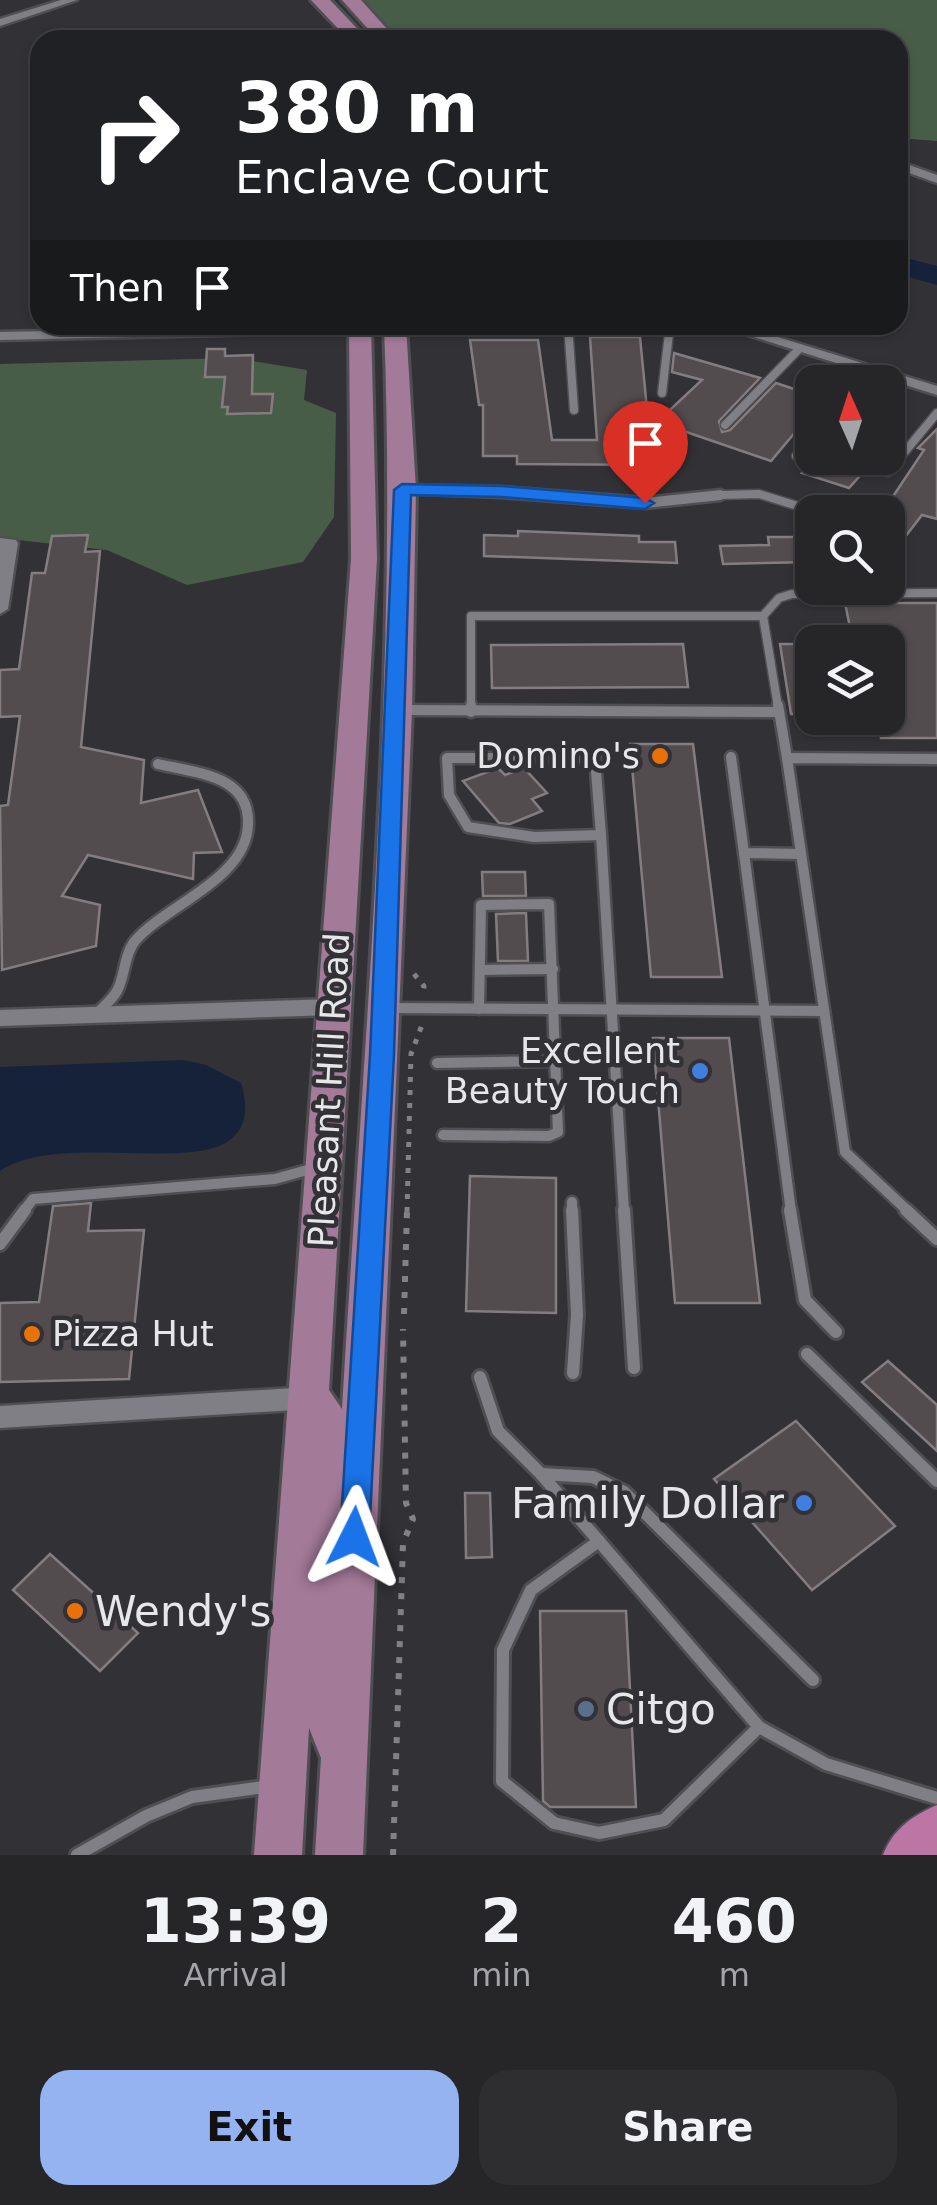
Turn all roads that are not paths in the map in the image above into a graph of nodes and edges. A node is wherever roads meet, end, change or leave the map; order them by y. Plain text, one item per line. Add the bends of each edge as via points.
1 (72, 0) edge
2 (320, 0) edge
3 (351, 0) edge
4 (0, 24) edge
5 (350, 30) edge
6 (379, 30) edge
7 (908, 169) edge
8 (937, 180) edge
9 (40, 335) edge
10 (360, 335) edge
11 (370, 335) edge
12 (396, 335) edge
13 (569, 335) edge
14 (669, 335) edge
15 (756, 335) edge
16 (0, 336) edge
17 (800, 348) junction
18 (840, 365) edge
19 (397, 374) junction
20 (905, 385) edge
21 (937, 391) edge
22 (662, 392) dead end
23 (574, 410) dead end
24 (937, 413) edge
25 (725, 425) dead end
26 (905, 452) edge
27 (402, 490) junction
28 (721, 495) joint
29 (795, 505) edge
30 (0, 543) edge
31 (3, 569) edge
32 (937, 593) edge
33 (1, 600) edge
34 (763, 616) junction
35 (397, 710) junction
36 (471, 712) junction
37 (779, 712) junction
38 (731, 756) dead end
39 (787, 758) junction
40 (937, 758) edge
41 (158, 764) dead end
42 (600, 835) junction
43 (744, 854) junction
44 (800, 854) junction
45 (480, 970) junction
46 (553, 970) junction
47 (333, 1007) junction
48 (384, 1008) junction
49 (479, 1008) junction
50 (556, 1009) junction
51 (611, 1010) junction
52 (764, 1011) junction
53 (824, 1011) junction
54 (96, 1014) junction
55 (0, 1018) edge
56 (558, 1061) junction
57 (437, 1063) dead end
58 (443, 1136) dead end
59 (324, 1166) junction
60 (572, 1202) dead end
61 (937, 1239) edge
62 (0, 1244) edge
63 (836, 1332) dead end
64 (807, 1354) dead end
65 (634, 1368) dead end
66 (573, 1373) dead end
67 (480, 1377) dead end
68 (310, 1398) junction
69 (0, 1416) edge
70 (542, 1474) junction
71 (937, 1481) edge
72 (599, 1541) junction
73 (813, 1680) dead end
74 (759, 1727) junction
75 (343, 1770) junction
76 (283, 1784) junction
77 (937, 1798) edge
78 (937, 1832) edge
79 (86, 1853) edge
80 (278, 1855) edge
81 (339, 1855) edge
82 (910, 1855) edge

1 - 4 street
2 - 5 main road
3 - 6 main road
7 - 8 street
9 - 16 street
10 - 47 main road, Pleasant Hill Road via 364,559
11 - 19 main road
12 - 19 main road
13 - 23 lane
14 - 22 lane
15 - 17 street
17 - 18 street
17 - 25 lane
19 - 27 main road
20 - 21 street
24 - 26 lane
27 - 28 street via 645,503
27 - 35 main road
28 - 29 lane via 758,494
30 - 31 street via 10,543
31 - 33 street
32 - 34 lane via 792,594
34 - 36 lane via 470,616
34 - 37 lane
35 - 36 lane
35 - 48 main road
36 - 37 lane
37 - 39 lane
38 - 43 lane
39 - 40 lane
39 - 44 lane
41 - 54 lane via 215,778 243,793 248,839 230,864 133,943 116,992
42 - 42 lane via 594,758 447,758 444,784 468,827 534,838
42 - 51 lane
43 - 44 lane
43 - 52 lane
44 - 53 lane
45 - 46 lane
45 - 46 lane via 482,905 548,904
45 - 49 lane
46 - 50 lane
47 - 48 main road
47 - 54 street
47 - 59 main road, Pleasant Hill Road
48 - 49 lane
48 - 75 main road
49 - 50 lane
50 - 51 lane
50 - 56 lane
51 - 52 lane
51 - 65 lane
52 - 53 lane
52 - 63 lane via 800,1285 805,1300
53 - 61 lane via 845,1152
54 - 55 street
56 - 57 lane
56 - 58 lane via 558,1132
59 - 62 lane via 275,1179 33,1198
59 - 68 main road, Pleasant Hill Road
60 - 66 lane
64 - 71 lane
67 - 70 lane via 498,1431
68 - 69 street
68 - 75 main road via 328,1421 334,1453 322,1692
68 - 76 main road, Pleasant Hill Road
70 - 72 lane
70 - 73 lane via 593,1477 624,1492
72 - 74 lane
72 - 74 lane via 531,1590 503,1650 502,1780 554,1823 599,1832 664,1820
74 - 77 lane via 826,1764
75 - 81 main road
76 - 79 lane via 192,1797
76 - 80 main road, Pleasant Hill Road
78 - 82 highway

